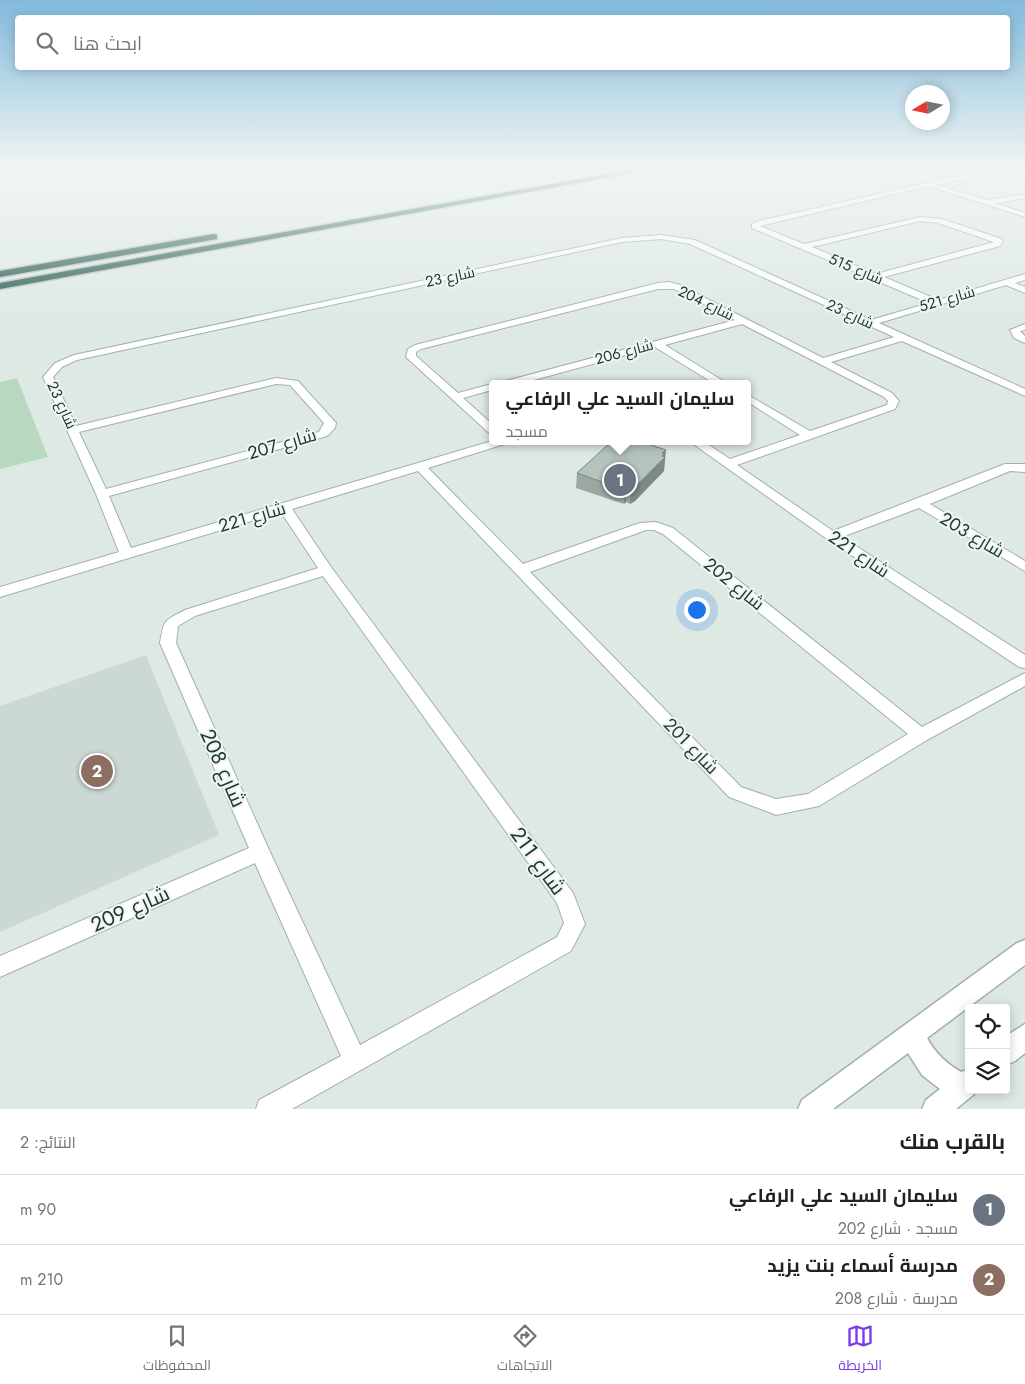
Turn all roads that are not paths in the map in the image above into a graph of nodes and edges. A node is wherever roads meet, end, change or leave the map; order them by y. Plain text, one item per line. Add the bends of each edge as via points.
1 (377, 219) edge
2 (778, 219) edge
3 (224, 235) dead end
4 (802, 247) junction
5 (0, 274) edge
6 (875, 277) junction
7 (1025, 277) edge
8 (1005, 282) junction
9 (0, 286) edge
10 (1025, 290) edge
11 (935, 302) junction
12 (742, 321) junction
13 (868, 323) junction
14 (1025, 326) edge
15 (902, 338) junction
16 (1025, 340) edge
17 (655, 343) junction
18 (824, 361) junction
19 (521, 380) edge
20 (716, 380) edge
21 (489, 388) edge
22 (1025, 394) edge
23 (456, 397) junction
24 (751, 400) edge
25 (489, 427) edge
26 (73, 430) junction
27 (810, 436) junction
28 (491, 445) edge
29 (701, 445) edge
30 (728, 464) junction
31 (421, 467) junction
32 (1025, 468) edge
33 (102, 494) junction
34 (920, 503) junction
35 (285, 508) junction
36 (832, 536) junction
37 (126, 554) junction
38 (1025, 567) edge
39 (326, 570) junction
40 (521, 570) junction
41 (0, 592) edge
42 (1025, 664) edge
43 (1025, 679) edge
44 (921, 735) junction
45 (260, 852) junction
46 (1025, 950) edge
47 (0, 967) edge
48 (913, 1034) junction
49 (1025, 1037) edge
50 (1010, 1049) edge
51 (355, 1060) junction
52 (965, 1084) edge
53 (965, 1085) edge
54 (818, 1107) edge
55 (268, 1109) edge
56 (935, 1109) edge

1 - 9 highway
2 - 4 street, شارع 515 via 755,226
3 - 5 highway
4 - 6 street, شارع 515
4 - 6 street via 920,219 939,220 999,241
6 - 11 street, شارع 515
7 - 8 street, شارع 521
8 - 10 street
8 - 11 street, شارع 521
11 - 13 street, شارع 521
12 - 17 street, شارع 206
12 - 18 street, شارع 204
12 - 23 street, شارع 204 via 677,287 658,286 412,351 411,357
13 - 15 street, شارع 23
13 - 26 street, شارع 23 via 692,242 661,237 630,239 66,360 59,363 48,377
14 - 16 street via 1015,330 1017,336
15 - 18 street
15 - 22 street, شارع 23
17 - 19 street, شارع 206
17 - 20 street
18 - 27 street, شارع 204 via 894,401 891,407
21 - 23 street
23 - 25 street, شارع 204
24 - 27 street
26 - 33 street, شارع 23
26 - 33 street, شارع 207 via 276,381 294,383 330,423 323,434
27 - 30 street, شارع 204
28 - 31 street, شارع 221
29 - 30 street, شارع 221
30 - 36 street, شارع 221
31 - 35 street, شارع 221
31 - 40 street, شارع 201
32 - 34 street, شارع 203 via 1009,466
33 - 37 street, شارع 23
34 - 36 street, شارع 203
34 - 38 street, شارع 203
35 - 37 street, شارع 221
35 - 39 street, شارع 211
36 - 42 street, شارع 221
37 - 41 street, شارع 221
39 - 45 street, شارع 208 via 190,613 171,624 168,643
39 - 51 street, شارع 211 via 566,898 575,924 564,944
40 - 44 street, شارع 202 via 645,526 656,526 668,531
40 - 44 street, شارع 201 via 735,792 776,807 812,801
43 - 44 street, شارع 201
45 - 47 street, شارع 209
45 - 51 street, شارع 208
46 - 48 street
48 - 52 street via 930,1066 951,1082
48 - 54 street
49 - 50 street
51 - 55 street, شارع 211
53 - 56 street

